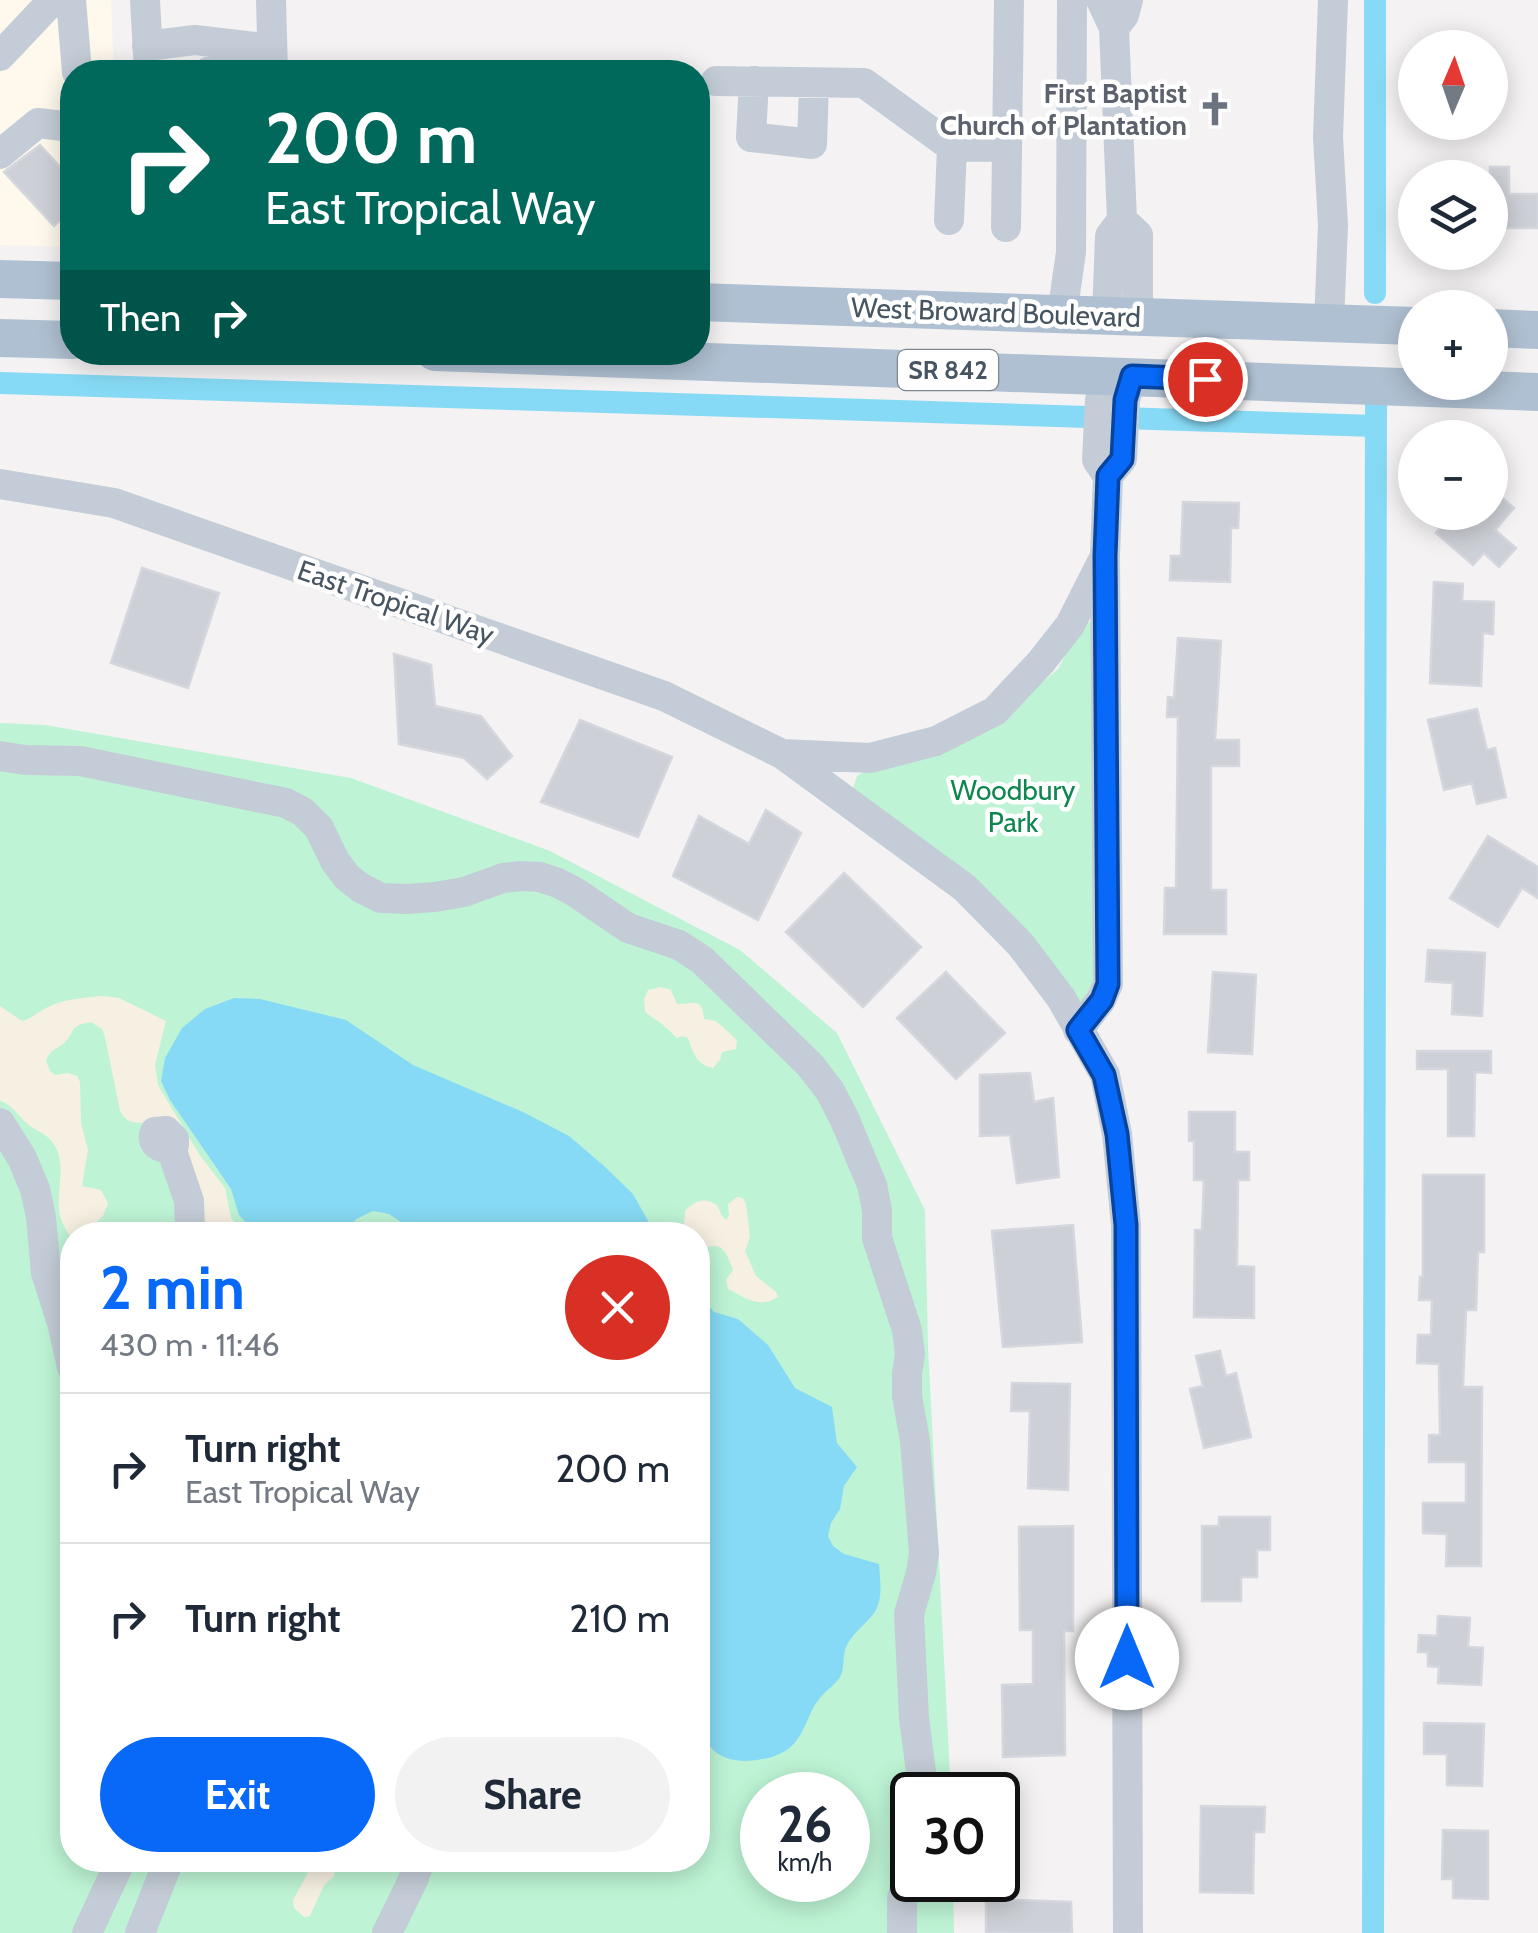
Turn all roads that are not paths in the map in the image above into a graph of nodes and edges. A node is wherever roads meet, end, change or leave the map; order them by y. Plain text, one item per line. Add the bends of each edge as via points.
1 (53, 0) edge
2 (71, 0) edge
3 (145, 0) edge
4 (271, 0) edge
5 (1009, 0) edge
6 (1072, 0) edge
7 (1100, 0) edge
8 (1128, 0) edge
9 (1332, 0) edge
10 (1114, 28) junction
11 (0, 56) edge
12 (76, 60) edge
13 (148, 60) edge
14 (268, 60) edge
15 (272, 60) edge
16 (716, 81) dead end
17 (754, 81) junction
18 (814, 83) junction
19 (60, 125) edge
20 (1007, 146) junction
21 (952, 147) junction
22 (0, 154) edge
23 (949, 220) dead end
24 (1006, 227) dead end
25 (0, 279) edge
26 (60, 281) edge
27 (710, 302) edge
28 (1062, 316) junction
29 (1123, 316) junction
30 (1178, 318) junction
31 (1329, 323) junction
32 (1398, 325) edge
33 (1508, 329) edge
34 (1538, 330) edge
35 (0, 338) edge
36 (60, 340) edge
37 (681, 365) edge
38 (1117, 388) junction
39 (1535, 389) edge
40 (0, 484) edge
41 (1105, 556) junction
42 (782, 754) junction
43 (0, 756) edge
44 (1078, 1030) junction
45 (0, 1123) edge
46 (170, 1148) dead end
47 (190, 1222) edge
48 (60, 1317) edge
49 (921, 1772) edge
50 (115, 1872) edge
51 (164, 1872) edge
52 (416, 1872) edge
53 (902, 1902) edge
54 (87, 1933) edge
55 (140, 1933) edge
56 (388, 1933) edge
57 (902, 1933) edge
58 (1128, 1933) edge

1 - 11 street
2 - 12 street
3 - 13 street
4 - 15 street
5 - 20 street
6 - 28 street via 1071,252
7 - 10 street
8 - 10 street
9 - 31 street
10 - 29 street via 1122,220 1138,235
13 - 14 street via 195,40
16 - 17 street
17 - 18 street
17 - 18 street via 751,137 812,144
18 - 21 street via 864,84
19 - 22 street via 38,122
20 - 21 street
20 - 24 street
21 - 23 street
25 - 26 main road
27 - 28 main road, West Broward Boulevard / SR 842
28 - 29 main road, West Broward Boulevard / SR 842
29 - 30 main road, West Broward Boulevard / SR 842
30 - 31 main road, West Broward Boulevard / SR 842
30 - 38 main road via 1134,350
31 - 32 main road, West Broward Boulevard / SR 842
33 - 34 main road
35 - 36 main road
37 - 38 main road, SR 842
38 - 39 main road, SR 842
38 - 41 street, East Tropical Way
40 - 42 street, East Tropical Way via 114,503 664,696
41 - 42 street, East Tropical Way via 1070,625 994,711 936,741 870,758
41 - 44 street, East Tropical Way via 1108,984
42 - 44 street, East Tropical Way via 966,888 1021,945
43 - 49 street via 80,761 286,802 319,828 347,877 381,898 464,892 521,876 558,883 628,928 679,944 702,960 810,1066 844,1118 872,1185 877,1238 908,1330 907,1396 924,1553 908,1614
44 - 58 street, East Tropical Way via 1104,1075 1126,1225
45 - 48 street via 35,1189 46,1273
46 - 47 street
50 - 54 street
51 - 55 street
52 - 56 street
53 - 57 street

